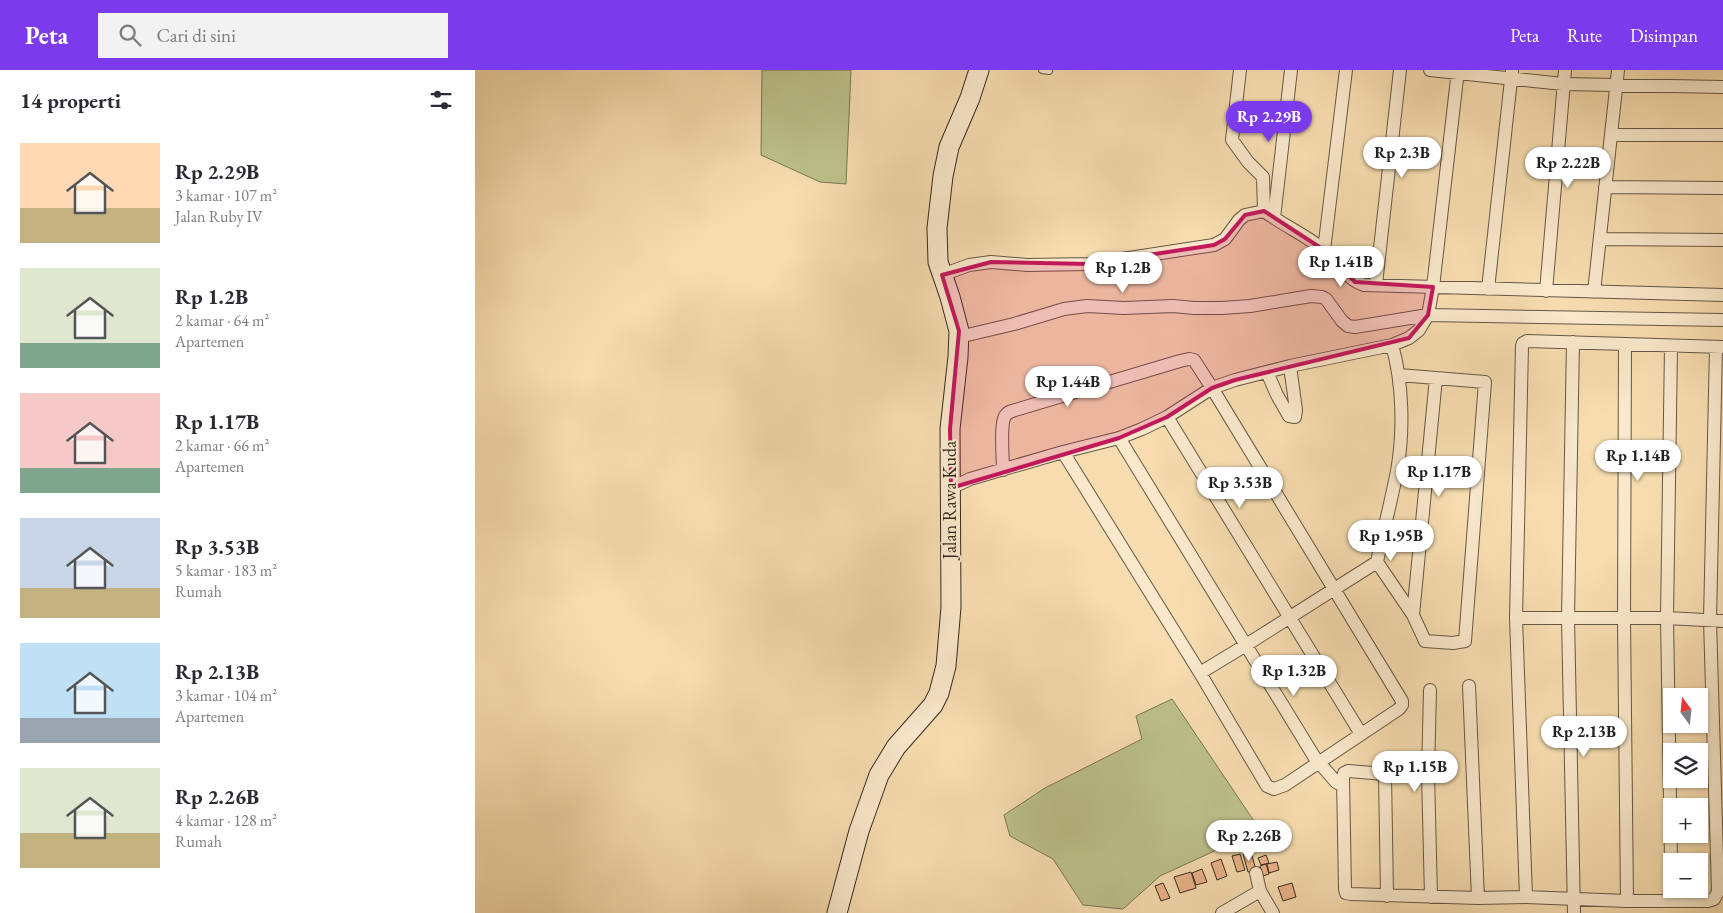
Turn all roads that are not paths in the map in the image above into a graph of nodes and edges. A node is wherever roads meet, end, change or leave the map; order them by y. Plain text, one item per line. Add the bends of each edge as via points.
1 (979, 70) edge
2 (1240, 70) edge
3 (1291, 70) edge
4 (1346, 70) edge
5 (1400, 70) edge
6 (1430, 70) edge
7 (1565, 70) edge
8 (1618, 70) edge
9 (1458, 71) edge
10 (1512, 74) edge
11 (1563, 84) junction
12 (1616, 86) junction
13 (1723, 87) edge
14 (1611, 135) junction
15 (1723, 135) edge
16 (1605, 187) junction
17 (1723, 188) edge
18 (1269, 215) junction
19 (1600, 239) junction
20 (1723, 240) edge
21 (1324, 250) junction
22 (942, 275) junction
23 (1376, 284) junction
24 (1433, 287) junction
25 (1488, 289) junction
26 (1546, 291) junction
27 (1594, 292) junction
28 (1723, 295) edge
29 (1428, 316) junction
30 (1723, 320) edge
31 (959, 337) junction
32 (1573, 342) junction
33 (1625, 344) junction
34 (1392, 345) junction
35 (1671, 347) junction
36 (1719, 347) edge
37 (1290, 366) junction
38 (1267, 372) junction
39 (1399, 375) junction
40 (1436, 378) junction
41 (1212, 388) junction
42 (1167, 417) junction
43 (1119, 438) junction
44 (1063, 452) junction
45 (1003, 470) junction
46 (951, 488) junction
47 (1377, 562) junction
48 (1334, 589) junction
49 (1413, 615) junction
50 (1289, 616) junction
51 (1516, 618) junction
52 (1568, 618) junction
53 (1667, 618) junction
54 (1623, 619) junction
55 (1710, 620) junction
56 (1723, 620) edge
57 (1246, 645) junction
58 (1199, 672) junction
59 (1469, 686) dead end
60 (1429, 690) dead end
61 (1361, 734) junction
62 (1319, 763) junction
63 (1385, 774) junction
64 (1428, 774) junction
65 (1343, 786) junction
66 (1671, 853) edge
67 (1256, 873) dead end
68 (1260, 891) junction
69 (1663, 895) edge
70 (1387, 896) junction
71 (1431, 897) junction
72 (1526, 897) junction
73 (1477, 898) junction
74 (1693, 898) edge
75 (1573, 899) junction
76 (1627, 901) junction
77 (837, 913) edge
78 (1222, 913) edge
79 (1273, 913) edge
80 (1574, 913) edge

1 - 22 street, Jalan Rawa Kuda via 949,146 943,176 937,228 938,262
2 - 18 street via 1232,140 1263,177
3 - 18 street
4 - 21 street
5 - 23 street
6 - 9 street
7 - 11 street
8 - 12 street
9 - 10 street
9 - 24 street
10 - 11 street
10 - 25 street
11 - 12 street
11 - 26 street
12 - 13 street
12 - 14 street
14 - 15 street
14 - 16 street
16 - 17 street
16 - 19 street
18 - 21 street
18 - 22 street via 1245,215 1225,240 1214,245 1089,264 991,262 969,265
19 - 20 street
19 - 27 street
21 - 23 street via 1355,282
22 - 31 street, Jalan Rawa Kuda via 956,316
23 - 24 street
24 - 25 street
24 - 29 street
25 - 26 street
26 - 27 street
27 - 28 street
29 - 30 street
29 - 31 street via 1348,326 1322,296 1222,308 1087,306
29 - 34 street via 1415,334
31 - 46 street, Jalan Rawa Kuda via 950,428
32 - 33 street
32 - 51 street via 1527,341 1522,346
32 - 52 street
33 - 35 street
33 - 54 street
34 - 37 street
34 - 39 street
35 - 36 street
35 - 53 street
36 - 55 street
37 - 38 street
37 - 38 street via 1295,417 1289,416
38 - 41 street
39 - 40 street
39 - 47 street via 1399,455
40 - 49 street
40 - 49 street via 1485,382 1465,641 1425,641
41 - 42 street
41 - 45 street via 1194,360 1186,359 1012,411 1004,418
41 - 48 street
42 - 43 street
42 - 50 street
43 - 44 street
43 - 57 street
44 - 45 street
44 - 58 street
45 - 46 street
46 - 77 street, Jalan Rawa Kuda via 951,607 942,682 933,705 895,747 879,775 859,831
47 - 48 street
47 - 49 street
48 - 50 street
48 - 61 street via 1402,701 1399,709
50 - 57 street
50 - 61 street
51 - 52 street
51 - 72 street
52 - 54 street
52 - 75 street
53 - 54 street
53 - 55 street
53 - 66 street
54 - 76 street
55 - 56 street
55 - 74 street via 1718,892 1714,899 1708,901
57 - 58 street
57 - 62 street
58 - 62 street via 1267,786 1274,789 1285,785
59 - 73 street
60 - 64 street
61 - 62 street
62 - 65 street
63 - 64 street
63 - 65 street via 1348,771 1344,773
63 - 70 street
64 - 71 street
65 - 70 street via 1346,893
67 - 68 street
68 - 78 street
68 - 79 street
69 - 76 street
70 - 71 street
71 - 73 street
72 - 73 street
72 - 75 street
75 - 76 street
75 - 80 street

